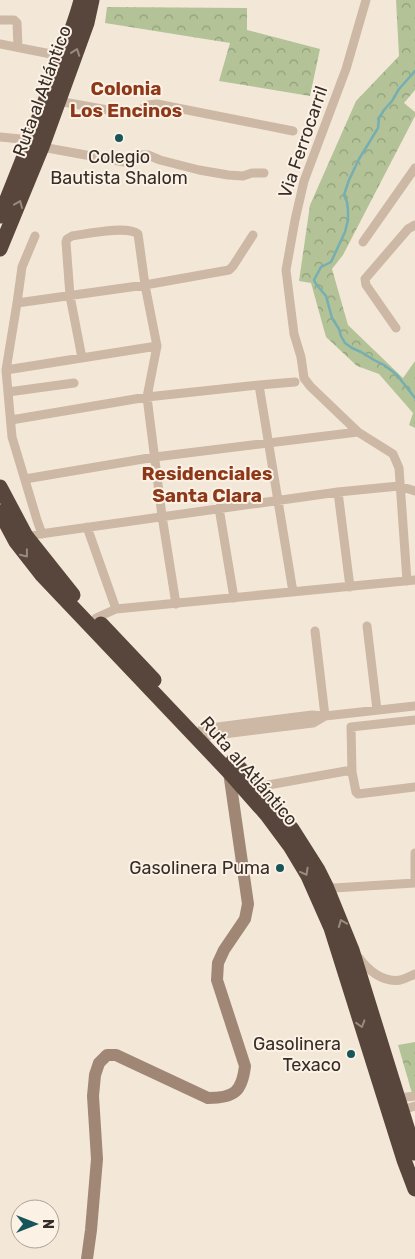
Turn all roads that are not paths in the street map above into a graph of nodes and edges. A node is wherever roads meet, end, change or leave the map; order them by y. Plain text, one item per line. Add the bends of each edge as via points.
1 (81, 0) edge
2 (92, 0) edge
3 (366, 0) edge
4 (0, 20) edge
5 (0, 44) edge
6 (18, 47) junction
7 (61, 56) junction
8 (58, 101) junction
9 (292, 130) dead end
10 (0, 137) edge
11 (36, 144) junction
12 (415, 168) edge
13 (264, 173) dead end
14 (5, 190) edge
15 (0, 216) edge
16 (415, 225) edge
17 (253, 235) dead end
18 (35, 236) dead end
19 (363, 242) dead end
20 (0, 249) edge
21 (145, 285) junction
22 (70, 296) junction
23 (17, 303) junction
24 (396, 328) dead end
25 (156, 346) junction
26 (82, 358) junction
27 (6, 370) junction
28 (295, 382) dead end
29 (74, 383) dead end
30 (259, 385) junction
31 (8, 392) junction
32 (147, 397) junction
33 (11, 420) junction
34 (358, 432) junction
35 (269, 442) junction
36 (155, 457) junction
37 (25, 479) junction
38 (399, 486) junction
39 (0, 487) edge
40 (415, 491) edge
41 (338, 492) junction
42 (278, 500) junction
43 (220, 508) junction
44 (0, 512) edge
45 (162, 516) junction
46 (87, 527) junction
47 (42, 534) junction
48 (26, 536) junction
49 (411, 581) edge
50 (350, 587) junction
51 (293, 592) junction
52 (234, 598) junction
53 (176, 604) junction
54 (116, 610) junction
55 (96, 618) junction
56 (367, 626) dead end
57 (315, 631) dead end
58 (415, 706) edge
59 (377, 710) junction
60 (325, 716) junction
61 (415, 720) edge
62 (205, 732) junction
63 (229, 772) junction
64 (352, 772) junction
65 (257, 787) junction
66 (415, 787) edge
67 (415, 853) edge
68 (415, 883) edge
69 (326, 886) junction
70 (352, 950) junction
71 (415, 974) edge
72 (385, 1077) junction
73 (415, 1096) edge
74 (405, 1105) edge
75 (415, 1153) edge
76 (415, 1189) edge
77 (86, 1259) edge

1 - 7 highway, Ruta al Atlántico
8 -> 2 highway, Ruta al Atlántico via 87,23
3 - 34 street, Via Ferrocarril via 346,69 304,181 286,270 294,334 304,378
4 - 6 street via 17,23
5 - 6 street
6 - 7 street
7 - 11 highway, Ruta al Atlántico
8 - 9 street via 124,113 157,104
8 - 11 highway, Ruta al Atlántico
10 - 11 street
11 - 13 street via 124,162 148,155 228,176
11 - 14 highway, Ruta al Atlántico
20 -> 11 highway, Ruta al Atlántico
12 - 19 street
14 - 15 highway, Ruta al Atlántico
16 - 24 street via 408,228 364,279
17 - 21 street via 229,270
18 - 23 street via 22,267
21 - 22 street
21 - 22 street via 136,232 125,229 72,236 66,242
21 - 25 street
22 - 23 street
22 - 26 street
23 - 27 street
25 - 26 street
25 - 32 street
26 - 27 street
27 - 31 street
28 - 30 street
29 - 31 street
30 - 32 street
30 - 35 street
31 - 33 street
32 - 33 street
32 - 36 street
33 - 37 street via 12,437
34 - 35 street
34 - 38 street, Via Ferrocarril via 393,454 399,468
35 - 36 street
35 - 42 street
36 - 37 street
36 - 45 street
37 - 47 street
38 - 40 street
38 - 41 street
38 - 49 street, Via Ferrocarril
39 - 48 highway, Ruta al Atlántico
41 - 42 street
41 - 50 street
42 - 43 street
42 - 51 street
43 - 45 street
43 - 52 street
44 -> 63 highway, Ruta al Atlántico via 16,542 41,574
45 - 46 street
45 - 53 street
46 - 47 street
46 - 54 street
47 - 48 street
48 - 55 highway, Ruta al Atlántico via 71,593
49 - 50 street
50 - 51 street
51 - 52 street
52 - 53 street
53 - 54 street
54 - 55 street
55 - 62 highway, Ruta al Atlántico
56 - 59 street
57 - 60 street
58 - 59 street
59 - 60 street
60 - 62 street via 313,723
61 - 64 street via 351,727
62 - 65 highway, Ruta al Atlántico
63 -> 72 highway, Ruta al Atlántico via 268,815 308,876 331,928
63 - 77 main road via 248,904 245,919 218,963 217,980 245,1066 244,1078 231,1095 208,1098 116,1055 107,1055 99,1063 94,1075 97,1159
64 - 65 street
64 - 66 street via 358,794
65 - 69 highway, Ruta al Atlántico via 292,829
67 - 68 street
68 - 69 street
70 -> 69 highway, Ruta al Atlántico
70 - 71 street via 366,967 391,980
70 - 72 highway, Ruta al Atlántico
72 - 74 highway, Ruta al Atlántico
72 - 76 highway, Ruta al Atlántico via 404,1160
73 - 74 street
74 - 75 highway, Ruta al Atlántico

